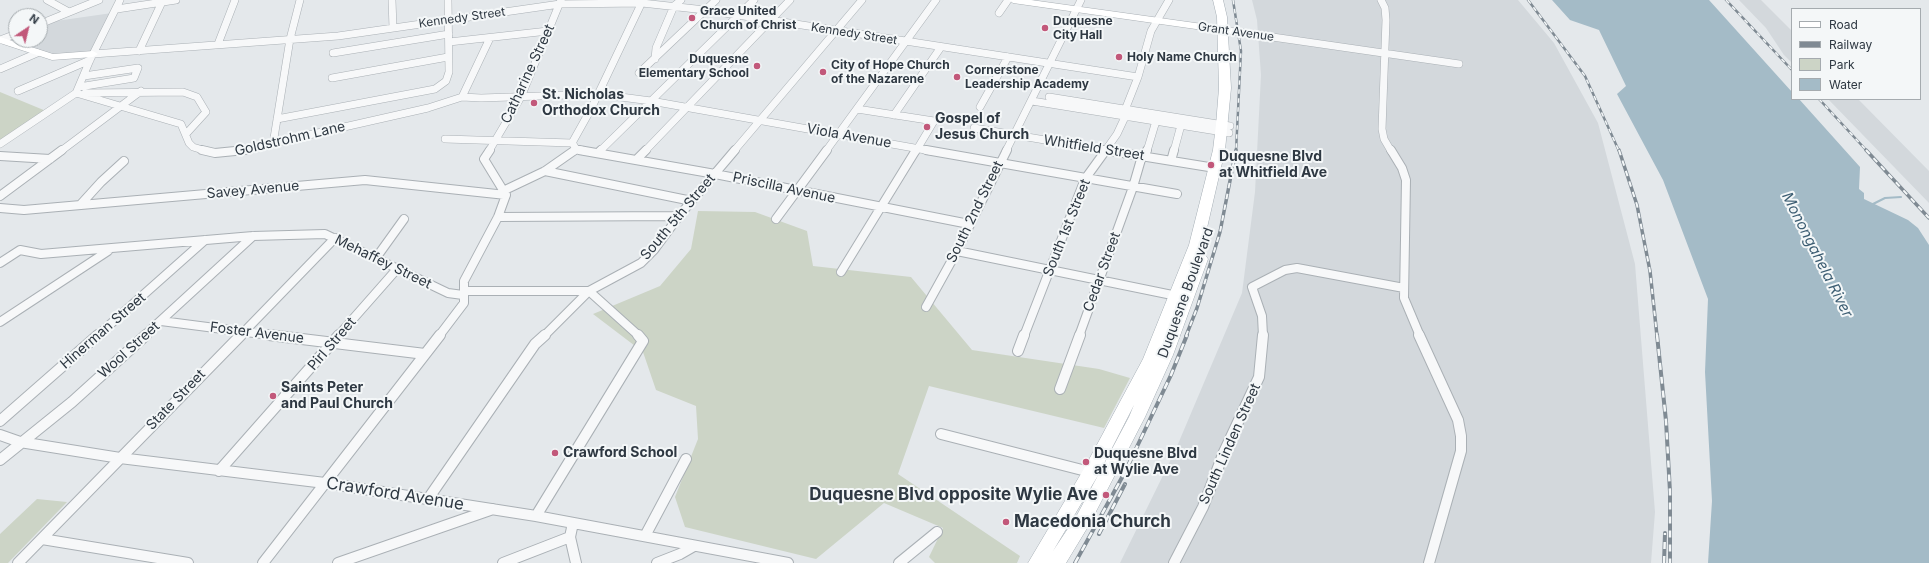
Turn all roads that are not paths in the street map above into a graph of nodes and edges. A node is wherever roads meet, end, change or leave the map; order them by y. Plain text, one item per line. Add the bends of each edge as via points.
1 (47, 0) edge
2 (99, 0) edge
3 (120, 0) edge
4 (176, 0) edge
5 (235, 0) edge
6 (300, 0) edge
7 (392, 0) edge
8 (448, 0) edge
9 (681, 0) edge
10 (716, 0) edge
11 (754, 0) edge
12 (790, 0) edge
13 (862, 0) edge
14 (936, 0) edge
15 (1008, 0) edge
16 (1013, 0) edge
17 (1081, 0) edge
18 (1169, 0) edge
19 (1218, 0) edge
20 (1226, 0) edge
21 (1381, 0) edge
22 (642, 1) edge
23 (162, 2) junction
24 (560, 2) edge
25 (674, 6) junction
26 (116, 9) junction
27 (1077, 9) junction
28 (705, 10) junction
29 (69, 12) junction
30 (999, 13) dead end
31 (738, 16) junction
32 (448, 20) junction
33 (48, 21) edge
34 (769, 21) junction
35 (1158, 21) junction
36 (393, 28) junction
37 (1227, 30) junction
38 (548, 31) junction
39 (836, 32) junction
40 (449, 34) junction
41 (490, 38) junction
42 (290, 39) junction
43 (0, 40) edge
44 (449, 42) junction
45 (905, 42) junction
46 (218, 44) junction
47 (941, 47) junction
48 (139, 51) junction
49 (37, 53) junction
50 (333, 53) dead end
51 (1384, 54) junction
52 (92, 57) junction
53 (448, 57) junction
54 (1008, 57) junction
55 (654, 59) junction
56 (1050, 64) junction
57 (1459, 64) dead end
58 (0, 69) edge
59 (639, 73) dead end
60 (84, 76) junction
61 (1138, 77) junction
62 (332, 78) dead end
63 (78, 90) junction
64 (18, 91) dead end
65 (141, 92) junction
66 (598, 94) junction
67 (462, 97) junction
68 (521, 97) junction
69 (1034, 98) junction
70 (651, 102) junction
71 (124, 106) junction
72 (980, 106) dead end
73 (686, 108) junction
74 (857, 109) junction
75 (1125, 113) junction
76 (894, 115) junction
77 (277, 119) junction
78 (762, 121) junction
79 (1156, 122) junction
80 (1181, 125) junction
81 (974, 128) dead end
82 (1226, 129) junction
83 (186, 134) junction
84 (837, 134) junction
85 (1014, 135) junction
86 (445, 140) dead end
87 (496, 140) junction
88 (276, 141) junction
89 (0, 144) edge
90 (574, 146) junction
91 (917, 149) junction
92 (1104, 150) junction
93 (599, 152) junction
94 (0, 156) edge
95 (1143, 156) junction
96 (637, 159) junction
97 (50, 160) junction
98 (1171, 160) junction
99 (124, 161) dead end
100 (999, 164) junction
101 (1215, 168) junction
102 (545, 171) junction
103 (715, 174) junction
104 (1085, 179) junction
105 (1133, 187) junction
106 (797, 191) junction
107 (505, 192) junction
108 (1177, 194) dead end
109 (0, 196) edge
110 (692, 201) junction
111 (81, 204) junction
112 (882, 207) junction
113 (0, 208) edge
114 (679, 216) junction
115 (498, 217) junction
116 (404, 219) dead end
117 (776, 220) dead end
118 (969, 224) junction
119 (253, 236) junction
120 (335, 238) junction
121 (205, 240) junction
122 (113, 248) junction
123 (956, 251) junction
124 (376, 258) junction
125 (0, 263) edge
126 (397, 269) junction
127 (1050, 270) junction
128 (841, 272) dead end
129 (1099, 281) junction
130 (1404, 288) junction
131 (589, 291) junction
132 (464, 293) junction
133 (1177, 296) junction
134 (926, 307) dead end
135 (161, 321) junction
136 (0, 322) edge
137 (243, 331) junction
138 (333, 343) junction
139 (1018, 351) dead end
140 (425, 354) junction
141 (1060, 389) dead end
142 (0, 421) edge
143 (941, 434) dead end
144 (0, 435) edge
145 (20, 442) junction
146 (120, 458) junction
147 (686, 459) dead end
148 (0, 460) edge
149 (219, 472) junction
150 (1091, 472) junction
151 (1107, 477) junction
152 (325, 483) junction
153 (428, 499) junction
154 (493, 509) junction
155 (536, 516) junction
156 (573, 523) junction
157 (937, 532) dead end
158 (645, 536) junction
159 (570, 537) junction
160 (42, 539) junction
161 (694, 546) junction
162 (18, 563) edge
163 (188, 563) edge
164 (263, 563) edge
165 (338, 563) edge
166 (503, 563) edge
167 (576, 563) edge
168 (657, 563) edge
169 (788, 563) edge
170 (899, 563) edge
171 (1037, 563) edge
172 (1056, 563) edge
173 (1174, 563) edge
174 (1429, 563) edge

1 - 29 street
2 - 29 street
3 - 26 street
4 - 23 street
5 - 46 street
6 - 42 street
7 - 36 street
8 - 32 street
9 - 25 street
10 - 28 street
11 - 31 street
12 - 34 street
13 - 39 street, South 5th Street
14 - 45 street
15 - 30 street
16 - 27 street, Grant Avenue
17 - 27 street, South 2nd Street
18 - 35 street, South 1st Street
19 - 37 main road, Duquesne Boulevard
20 - 37 main road, Duquesne Boulevard
21 - 51 street via 1386,14
22 - 24 street, Kennedy Street
22 - 25 street, Kennedy Street
22 - 66 street
23 - 26 street
23 - 48 street
24 - 32 street, Kennedy Street
24 - 38 street, Catharine Street
25 - 28 street, Kennedy Street
25 - 55 street via 656,48
26 - 52 street
27 - 35 street, Grant Avenue
27 - 56 street, South 2nd Street
28 - 31 street, Kennedy Street
28 - 55 street
29 - 33 street
31 - 34 street, Kennedy Street
31 - 70 street
32 - 36 street, Kennedy Street
32 - 40 street
34 - 39 street, Kennedy Street
34 - 73 street
35 - 37 street, Grant Avenue
35 - 61 street, South 1st Street via 1151,31
36 - 42 street, Kennedy Street via 338,36
37 - 51 street, Grant Avenue
37 - 82 main road, Duquesne Boulevard via 1234,69
38 - 41 street
38 - 68 street, Catharine Street
39 - 45 street, Kennedy Street
39 - 78 street, South 5th Street
40 - 44 street
40 - 50 street
41 - 44 street
41 - 67 street
42 - 46 street, Kennedy Street
42 - 77 street
43 - 49 street
44 - 53 street
45 - 47 street, Kennedy Street
45 - 74 street
46 - 48 street, Kennedy Street
47 - 54 street, Kennedy Street
47 - 76 street
48 - 52 street, Kennedy Street
49 - 52 street via 52,57
49 - 58 street
51 - 57 street, Grant Avenue
51 - 130 street via 1382,129 1384,139 1402,168 1406,180
52 - 60 street
52 - 64 street, Kennedy Street
53 - 62 street
53 - 77 street via 449,72 446,81 435,89
54 - 56 street, Kennedy Street
54 - 72 street
55 - 59 street
56 - 61 street, Kennedy Street
56 - 69 street, South 2nd Street
60 - 63 street
60 - 63 street via 138,68 134,78
61 - 75 street, South 1st Street
63 - 65 street
63 - 71 street, Goldstrohm Lane
63 - 89 street
65 - 71 street
65 - 83 street via 182,92 197,97 206,112
66 - 68 street, Viola Avenue
66 - 70 street, Viola Avenue
66 - 90 street
67 - 68 street, Goldstrohm Lane
67 - 88 street, Goldstrohm Lane via 428,108
68 - 87 street, Catharine Street
69 - 75 street
69 - 85 street, South 2nd Street
70 - 73 street, Viola Avenue
70 - 93 street
71 - 83 street, Goldstrohm Lane via 181,124
71 - 97 street
73 - 78 street, Viola Avenue
73 - 96 street
74 - 76 street
74 - 84 street
75 - 79 street
75 - 82 street
75 - 92 street, South 1st Street via 1117,134
76 - 91 street via 934,121
77 - 88 street via 274,138
78 - 84 street, Viola Avenue
78 - 103 street, South 5th Street
79 - 80 street
79 - 95 street, Cedar Street
80 - 82 street
80 - 98 street
81 - 85 street, Whitfield Street
82 - 101 main road
82 - 151 main road, Duquesne Boulevard via 1224,172 1190,291 1153,383
83 - 88 street, Goldstrohm Lane via 193,147 216,153 243,150
84 - 91 street, Viola Avenue
84 - 106 street
85 - 92 street, Whitfield Street
85 - 100 street, South 2nd Street
86 - 87 street, Priscilla Avenue
87 - 90 street, Priscilla Avenue
87 - 107 street, Catharine Street via 484,159
90 - 93 street, Priscilla Avenue
90 - 102 street
91 - 100 street, Viola Avenue
91 - 112 street
92 - 95 street, Whitfield Street
92 - 104 street, South 1st Street
93 - 96 street, Priscilla Avenue
94 - 97 street
95 - 98 street, Whitfield Street
95 - 105 street, Cedar Street
96 - 103 street, Priscilla Avenue
97 - 109 street
98 - 101 street, Whitfield Street
99 - 111 street
100 - 104 street, Viola Avenue
100 - 118 street, South 2nd Street
101 - 133 main road via 1196,245
102 - 107 street
102 - 110 street
103 - 106 street, Priscilla Avenue
103 - 110 street, South 5th Street
104 - 105 street, Viola Avenue
104 - 127 street, South 1st Street
105 - 108 street, Viola Avenue
105 - 129 street, Cedar Street
106 - 112 street, Priscilla Avenue
106 - 117 street
107 - 111 street, Savey Avenue via 365,180
107 - 115 street
110 - 114 street, South 5th Street
111 - 113 street, Savey Avenue via 24,210
112 - 118 street, Priscilla Avenue
112 - 128 street
114 - 115 street
114 - 131 street, South 5th Street via 654,250 640,263
115 - 132 street via 464,281
116 - 124 street
118 - 123 street, South 2nd Street
119 - 120 street, Mehaffey Street via 325,234
119 - 121 street, Mehaffey Street
119 - 135 street, Wool Street
120 - 124 street, Mehaffey Street
120 - 137 street, State Street
121 - 122 street, Mehaffey Street
121 - 142 street, Hinerman Street
122 - 125 street, Mehaffey Street via 41,254 20,250
122 - 136 street via 100,254
123 - 127 street
123 - 134 street, South 2nd Street
124 - 126 street, Mehaffey Street
126 - 132 street, Mehaffey Street via 448,292
126 - 138 street, Pirl Street
127 - 129 street
127 - 139 street, South 1st Street
129 - 133 street
129 - 141 street, Cedar Street
130 - 173 street, South Linden Street via 1297,268 1285,270 1252,287 1262,316 1264,334 1259,377 1224,452 1203,507
130 - 174 street via 1407,308 1458,420 1461,436 1461,451
131 - 132 street, Mehaffey Street
131 - 153 street, South 5th Street via 535,344
131 - 155 street via 643,341
132 - 140 street via 464,303
133 - 150 main road via 1151,359
135 - 137 street, Foster Avenue
135 - 145 street, Wool Street via 72,402
137 - 138 street, Foster Avenue
137 - 146 street, State Street
138 - 140 street, Foster Avenue
138 - 149 street, Pirl Street
140 - 152 street
143 - 150 street
144 - 145 street, Crawford Avenue
145 - 146 street, Crawford Avenue
145 - 148 street, Wool Street
146 - 149 street, Crawford Avenue
146 - 160 street, State Street
147 - 158 street
149 - 152 street, Crawford Avenue
150 - 151 street
150 - 171 main road
151 - 172 main road, Duquesne Boulevard
152 - 153 street, Crawford Avenue
152 - 164 street
153 - 154 street, Crawford Avenue
154 - 155 street, Crawford Avenue
154 - 165 street
155 - 156 street, Crawford Avenue
156 - 158 street, Crawford Avenue
156 - 159 street
157 - 170 street
158 - 161 street, Crawford Avenue
159 - 166 street
159 - 167 street
160 - 162 street, State Street
160 - 163 street
161 - 168 street
161 - 169 street, Crawford Avenue

